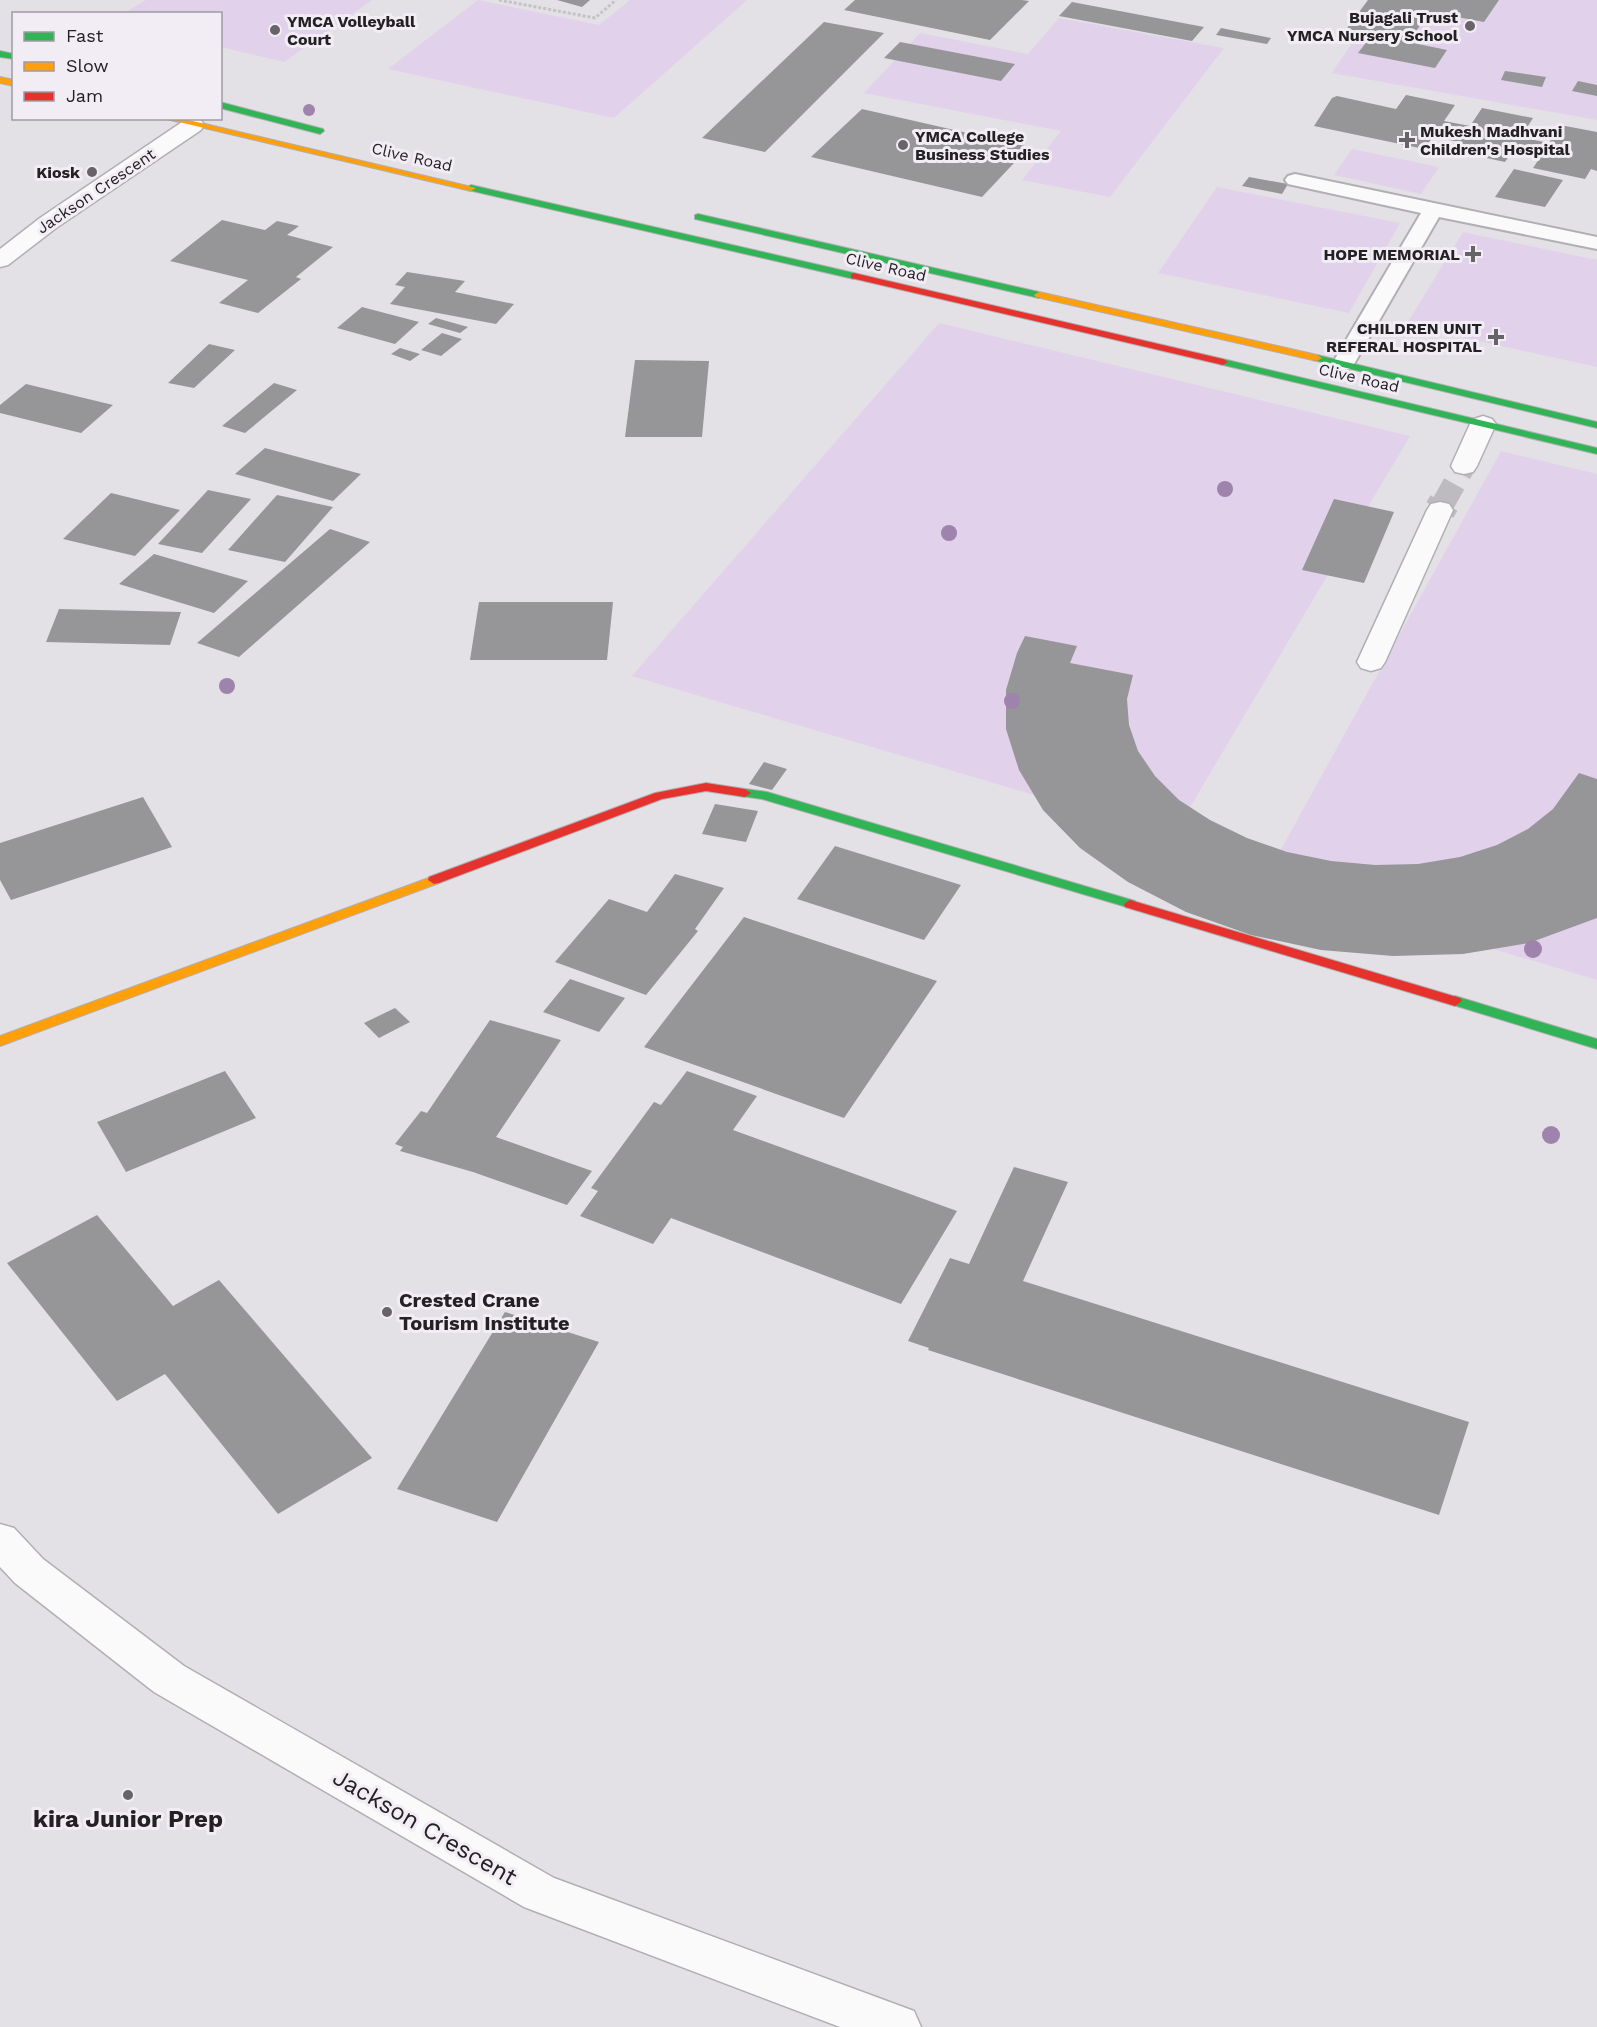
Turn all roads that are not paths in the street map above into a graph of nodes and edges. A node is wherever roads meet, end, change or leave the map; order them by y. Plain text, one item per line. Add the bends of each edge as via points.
1 (222, 106) edge
2 (174, 120) edge
3 (193, 125) junction
4 (337, 135) dead end
5 (1295, 180) dead end
6 (1434, 210) junction
7 (683, 213) dead end
8 (1597, 243) edge
9 (0, 260) edge
10 (1343, 364) junction
11 (1483, 424) junction
12 (1597, 425) edge
13 (1597, 451) edge
14 (1464, 466) tunnel mouth
15 (1440, 510) tunnel mouth
16 (1371, 662) dead end
17 (0, 1041) edge
18 (1597, 1044) edge
19 (0, 1540) edge
20 (898, 2027) edge

1 - 4 street
2 - 3 street, Clive Road
3 - 9 street, Jackson Crescent
3 - 11 street, Clive Road
5 - 6 lane
6 - 8 lane
6 - 10 lane
7 - 10 street, Clive Road
10 - 12 street, Clive Road
11 - 13 street, Clive Road
11 - 14 street
15 - 16 street
17 - 18 street via 659,796 706,787 763,795
19 - 20 street, Jackson Crescent via 29,1572 169,1679 540,1893

